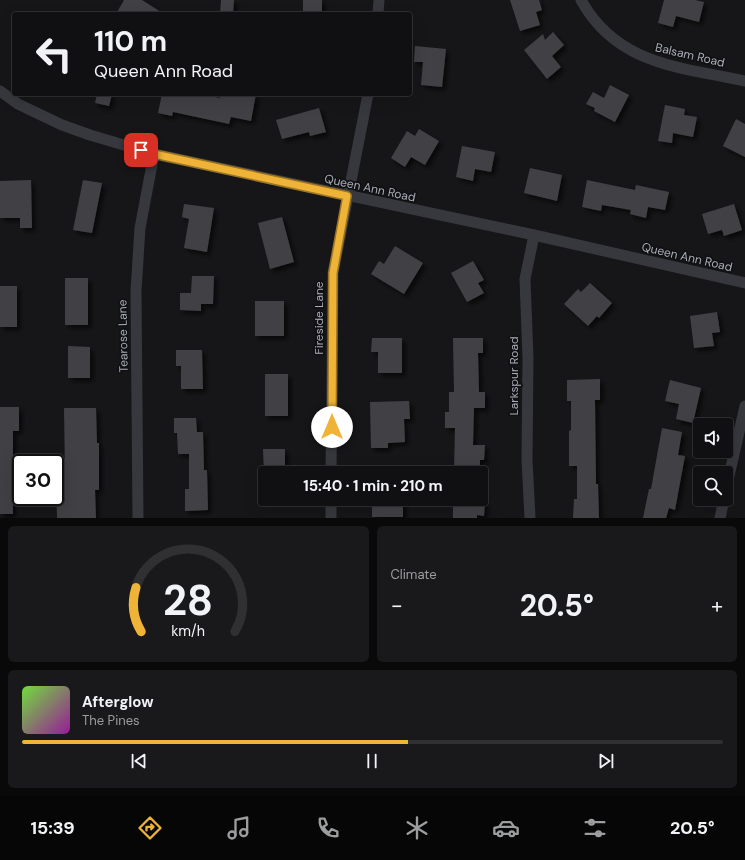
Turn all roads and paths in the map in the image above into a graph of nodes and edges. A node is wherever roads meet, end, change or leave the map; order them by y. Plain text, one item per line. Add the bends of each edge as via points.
1 (379, 0) edge
2 (581, 0) edge
3 (378, 12) edge
4 (745, 81) edge
5 (0, 92) edge
6 (368, 96) edge
7 (154, 154) junction
8 (347, 196) junction
9 (534, 236) junction
10 (745, 283) edge
11 (745, 406) edge
12 (331, 466) edge
13 (731, 466) edge
14 (331, 506) edge
15 (723, 506) edge
16 (138, 518) edge
17 (331, 518) edge
18 (530, 518) edge
19 (720, 518) edge

1 - 3 street
2 - 4 street, Balsam Road via 599,26 633,53 655,62
5 - 7 street, Queen Ann Road via 18,104 62,125
6 - 8 street, Fireside Lane
7 - 8 street, Queen Ann Road
7 - 16 street, Tearose Lane via 140,228 136,291
8 - 9 street, Queen Ann Road
8 - 12 street, Fireside Lane via 333,273
9 - 10 street, Queen Ann Road
9 - 18 street, Larkspur Road via 525,279
11 - 13 street
14 - 17 street
15 - 19 street

